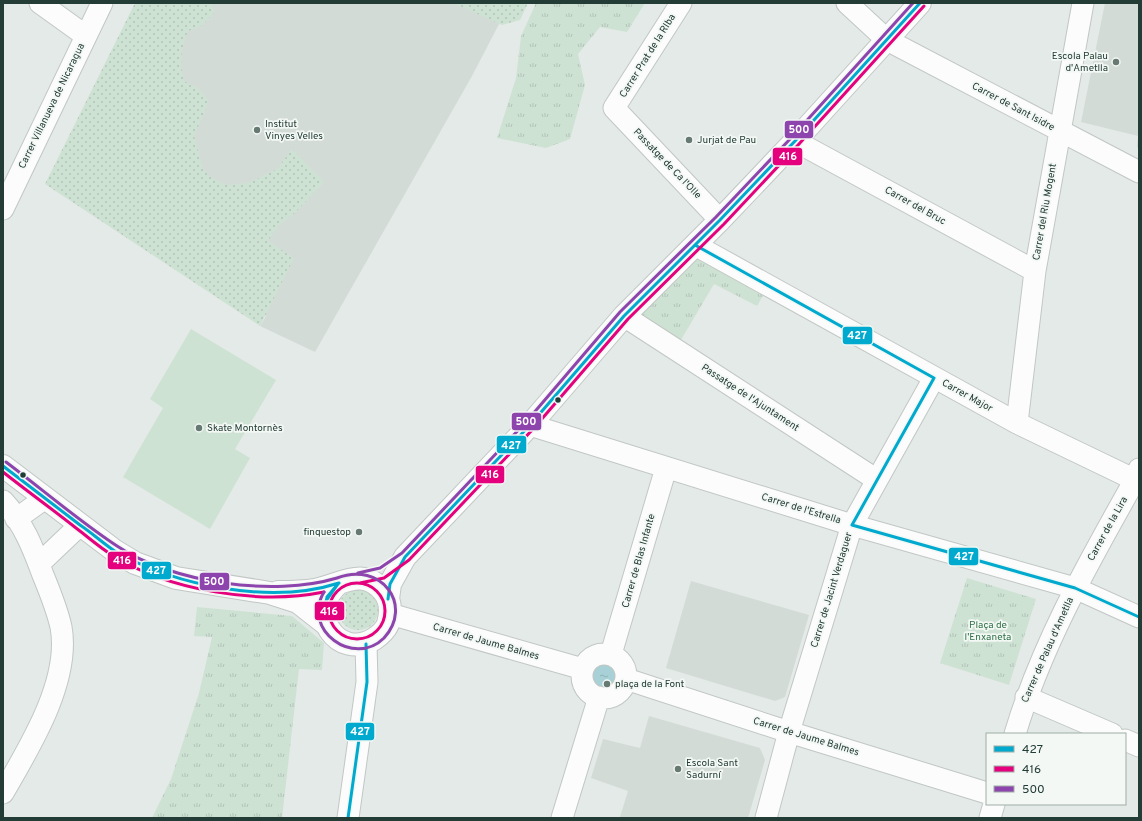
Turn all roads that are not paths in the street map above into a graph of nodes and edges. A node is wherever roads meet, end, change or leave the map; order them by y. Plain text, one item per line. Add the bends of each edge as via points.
1 (40, 3) edge
2 (102, 3) edge
3 (681, 3) edge
4 (847, 3) edge
5 (920, 3) edge
6 (1083, 3) edge
7 (86, 36) junction
8 (887, 40) junction
9 (614, 108) joint
10 (1059, 132) junction
11 (795, 141) junction
12 (1139, 172) edge
13 (5, 199) edge
14 (720, 220) junction
15 (695, 245) junction
16 (1035, 271) junction
17 (624, 316) junction
18 (934, 378) junction
19 (1017, 423) junction
20 (530, 425) junction
21 (3, 466) edge
22 (666, 468) junction
23 (1138, 475) edge
24 (876, 480) junction
25 (44, 498) junction
26 (3, 501) edge
27 (16, 519) junction
28 (80, 525) junction
29 (852, 525) junction
30 (404, 557) junction
31 (39, 564) junction
32 (359, 578) junction
33 (338, 583) junction
34 (1075, 588) junction
35 (265, 592) junction
36 (389, 606) junction
37 (1139, 617) edge
38 (326, 624) junction
39 (366, 644) junction
40 (611, 654) junction
41 (583, 669) junction
42 (626, 679) junction
43 (599, 697) junction
44 (1026, 697) junction
45 (789, 732) junction
46 (1015, 733) edge
47 (1110, 733) edge
48 (1126, 740) edge
49 (1139, 746) edge
50 (6, 783) edge
51 (986, 793) edge
52 (994, 805) edge
53 (348, 818) edge
54 (562, 818) edge
55 (766, 818) edge
56 (990, 818) edge

1 - 7 street
2 - 7 street, Carrer Villanueva de Nicaragua
3 - 9 street, Carrer Prat de la RIba
4 - 8 street, Carrer de Sant Isidre
5 - 8 street
6 - 10 street, Carrer del Riu Mogent
7 - 13 street, Carrer Villanueva de Nicaragua
8 - 10 street, Carrer de Sant Isidre
8 - 11 street
9 - 14 street, Passatge de Ca l'Olle
10 - 12 street, Carrer de Sant Isidre
10 - 16 street, Carrer del Riu Mogent
11 - 14 street
11 - 16 street, Carrer del Bruc
14 - 15 street
15 - 17 street
15 - 18 street, Carrer Major
16 - 19 street, Carrer del Riu Mogent
17 - 20 street
17 - 24 street, Passatge de l'Ajuntament
18 - 19 street, Carrer Major
18 - 24 street, Carrer de Jacint Verdaguer
19 - 23 street, Carrer Major via 1127,476
20 - 22 street, Carrer de l'Estrella
20 - 30 street
21 - 25 street
22 - 29 street, Carrer de l'Estrella
22 - 40 street, Carrer de Blas Infante
23 - 34 street, Carrer de la Lira
24 - 29 street, Carrer de Jacint Verdaguer
25 - 27 street
25 - 28 street
26 - 27 street
27 - 31 street via 30,539
28 - 31 street
28 - 35 street via 115,552 135,563 176,578
29 - 34 street, Carrer de l'Estrella
29 - 45 street, Carrer de Jacint Verdaguer
30 - 32 street via 382,572
30 - 36 street via 390,584
31 - 50 street via 61,628 62,655 57,683 40,725
32 - 33 street
32 - 36 street via 375,583
33 - 35 street via 315,590
33 - 38 street via 325,601
34 - 37 street, Carrer de l'Estrella
34 - 44 street, Carrer de Palau d'Ametlla
35 - 38 street via 298,602
36 - 39 street via 386,627 380,635
36 - 41 street, Carrer de Jaume Balmes
38 - 39 street via 339,640
39 - 53 street via 367,682
40 - 41 street via 594,656 586,662
40 - 42 street via 622,662
41 - 43 street via 582,678 586,689
42 - 43 street via 623,688 616,694 606,698
42 - 45 street, Carrer de Jaume Balmes
43 - 54 street
44 - 46 street, Carrer de Palau d'Ametlla
44 - 47 street
45 - 51 street, Carrer de Jaume Balmes
45 - 55 street, Carrer de Jacint Verdaguer
48 - 49 street
52 - 56 street

